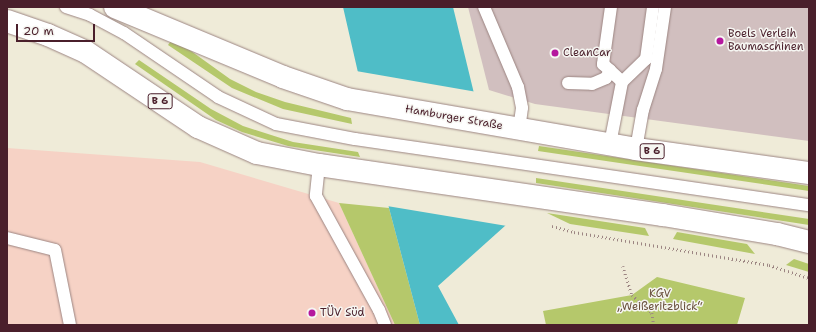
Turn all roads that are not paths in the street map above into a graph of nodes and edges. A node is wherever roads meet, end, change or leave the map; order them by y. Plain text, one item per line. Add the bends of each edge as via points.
1 (66, 7) edge
2 (115, 7) edge
3 (484, 7) edge
4 (611, 7) edge
5 (653, 7) edge
6 (665, 7) edge
7 (7, 21) edge
8 (610, 70) junction
9 (568, 82) dead end
10 (622, 82) junction
11 (519, 130) junction
12 (610, 144) junction
13 (636, 149) junction
14 (319, 165) junction
15 (809, 173) edge
16 (809, 205) edge
17 (7, 238) edge
18 (809, 242) edge
19 (70, 325) edge
20 (385, 325) edge

1 - 16 lane via 124,33 218,98 276,124 355,139
2 - 11 main road, Hamburger Straße / B 6 via 283,77 347,99
3 - 11 lane via 518,87 522,108
4 - 8 lane via 603,64
5 - 10 lane via 646,59
6 - 13 lane via 656,69 642,110
7 - 14 main road, B 6 via 86,52 198,127 257,153
8 - 9 lane via 606,78 592,84
8 - 10 lane
10 - 12 lane
11 - 12 main road, Hamburger Straße / B 6
12 - 13 main road, Hamburger Straße / B 6
13 - 15 main road, Hamburger Straße / B 6
14 - 18 main road, B 6 via 663,215 777,234
14 - 20 lane via 316,196
17 - 19 lane via 55,250

